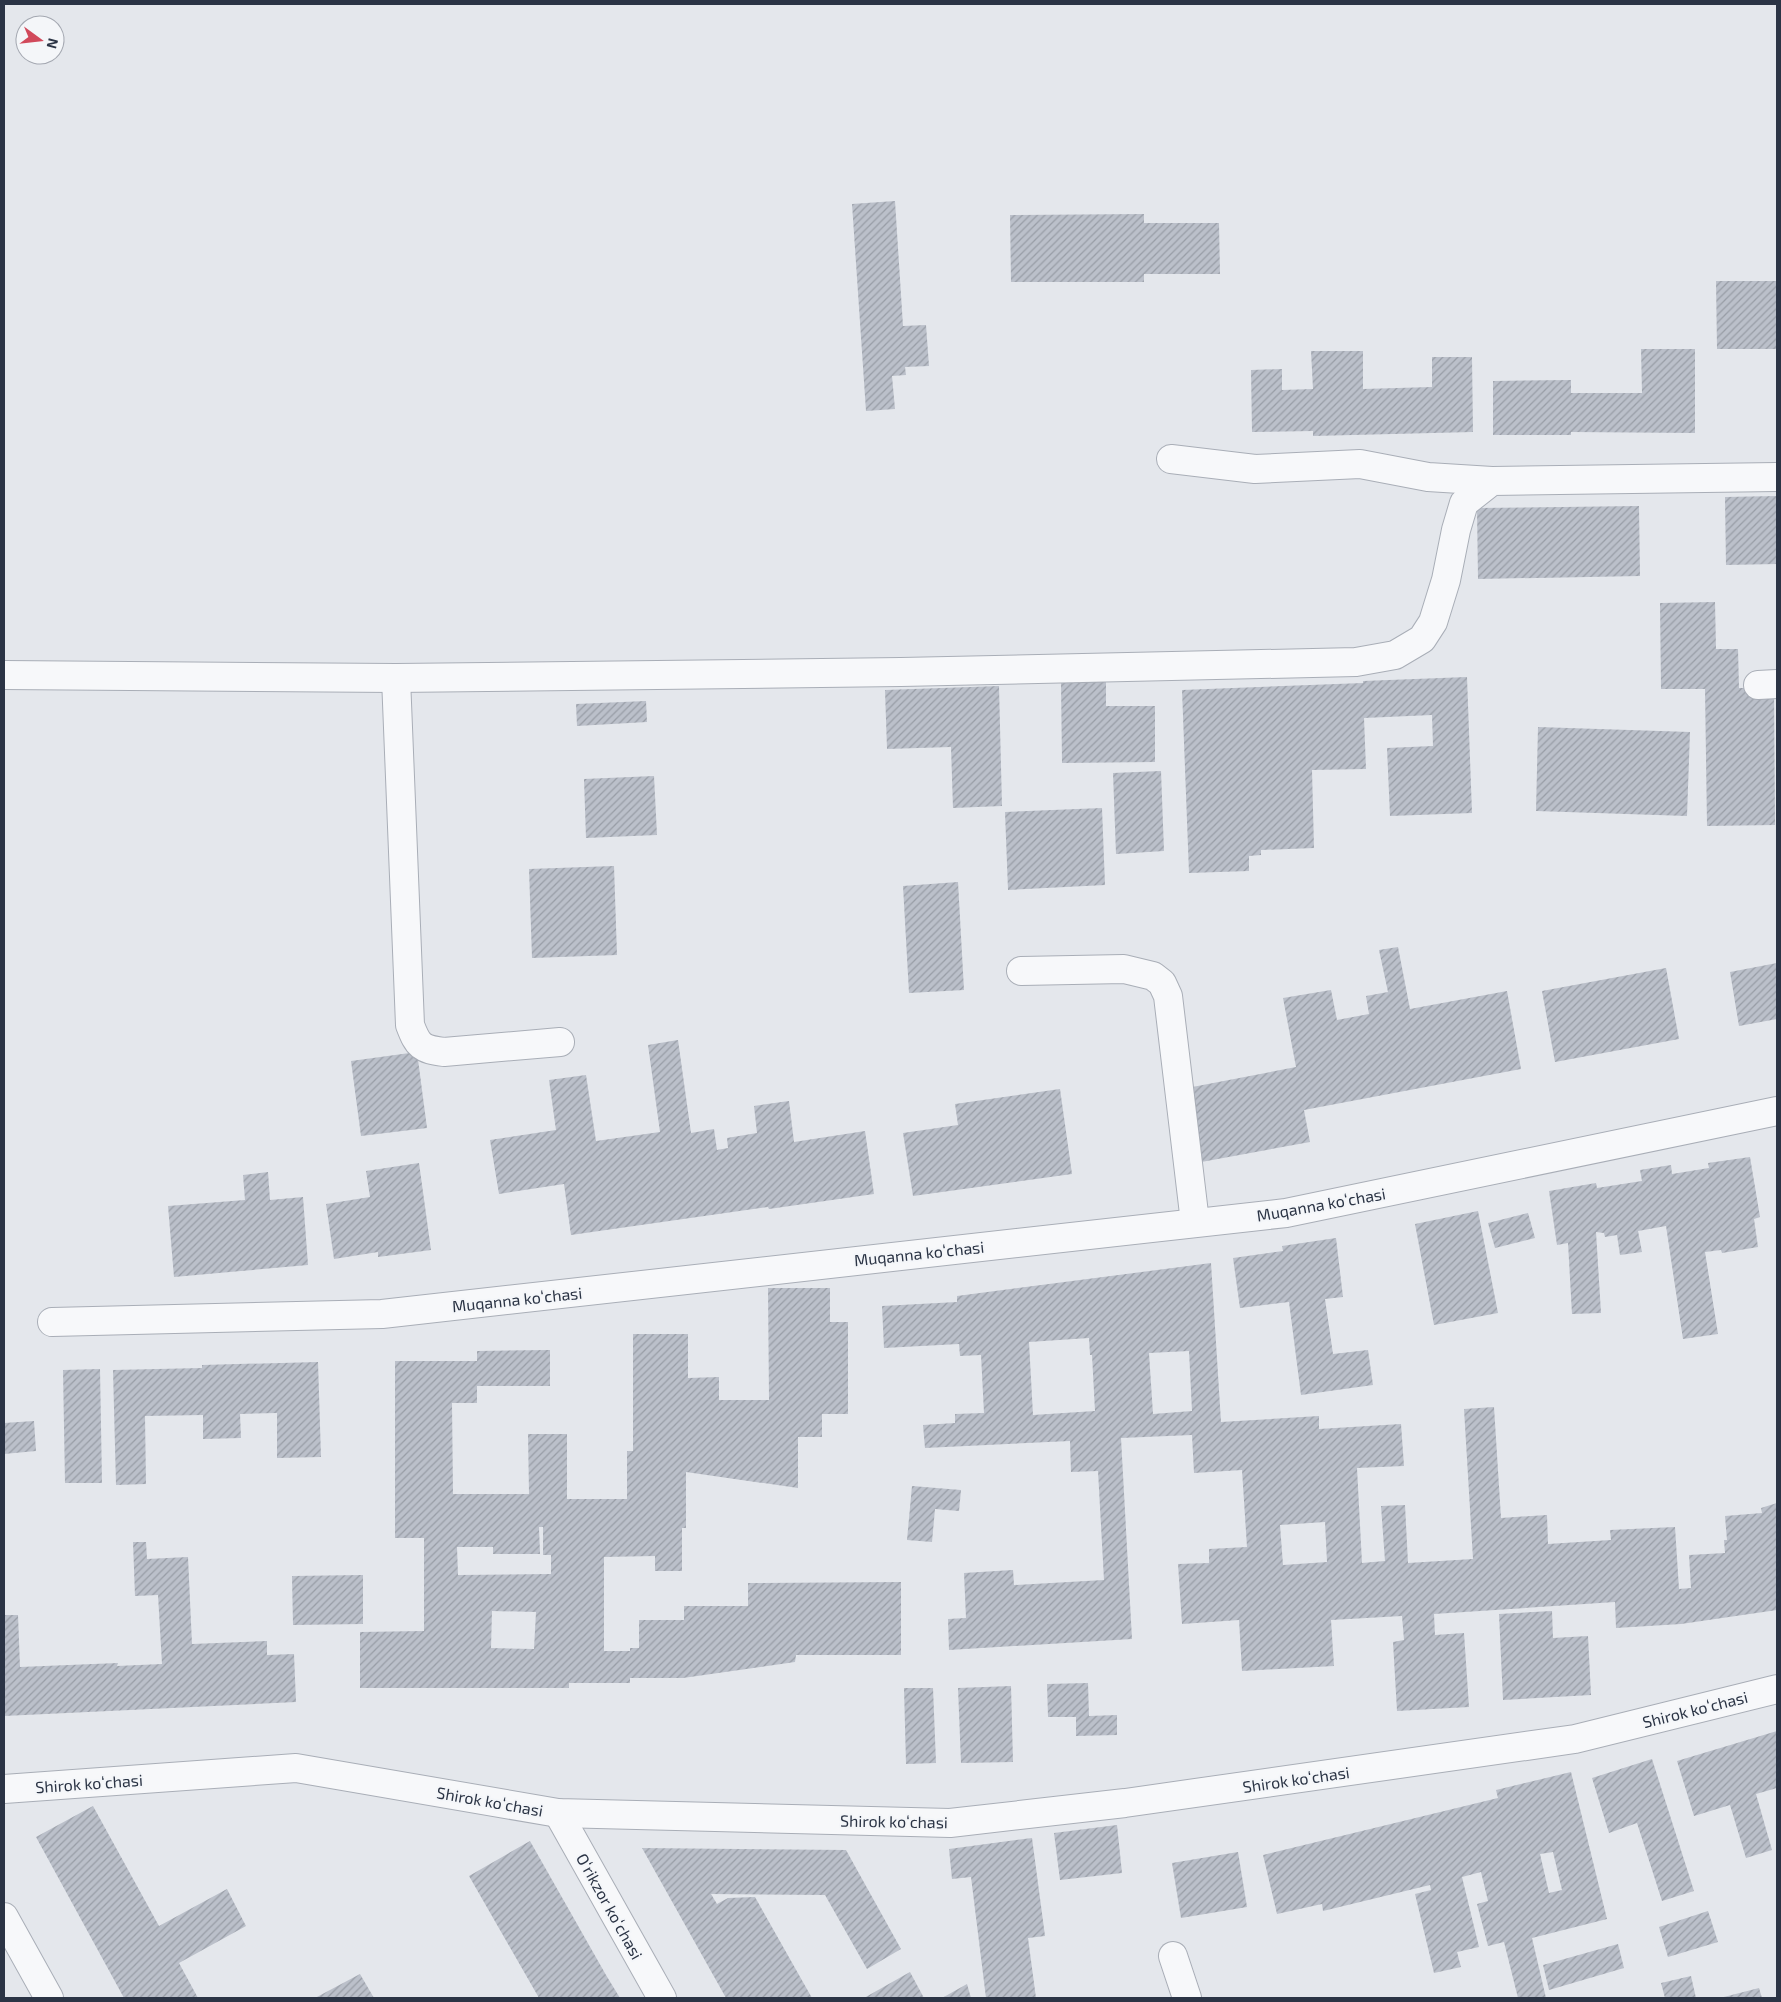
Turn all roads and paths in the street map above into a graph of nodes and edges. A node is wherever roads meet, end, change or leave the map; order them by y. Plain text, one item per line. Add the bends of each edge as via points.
1 (1171, 459) dead end
2 (1777, 477) edge
3 (1492, 481) junction
4 (4, 675) edge
5 (396, 678) junction
6 (1021, 970) dead end
7 (560, 1042) dead end
8 (1777, 1111) edge
9 (1195, 1222) junction
10 (52, 1322) dead end
11 (1777, 1689) edge
12 (4, 1789) edge
13 (558, 1813) junction
14 (4, 1917) edge
15 (1173, 1956) dead end
16 (49, 1998) edge
17 (662, 1998) edge
18 (1187, 1998) edge

1 - 3 street via 1256,469 1360,464 1428,476
2 - 3 street
3 - 5 street via 1464,503 1433,622 1422,639 1395,655 1356,662 911,672
4 - 5 street
5 - 7 street via 410,1025 416,1042 426,1050 444,1052
6 - 9 street via 1124,969 1153,976 1162,983 1168,996
8 - 9 street, Muqanna koʻchasi via 1286,1213
9 - 10 street, Muqanna koʻchasi via 382,1314
11 - 13 street, Shirok koʻchasi via 1575,1739 1125,1803 950,1823
12 - 13 street, Shirok koʻchasi via 296,1768
13 - 17 street, Oʻrikzor koʻchasi
14 - 16 street
15 - 18 street

